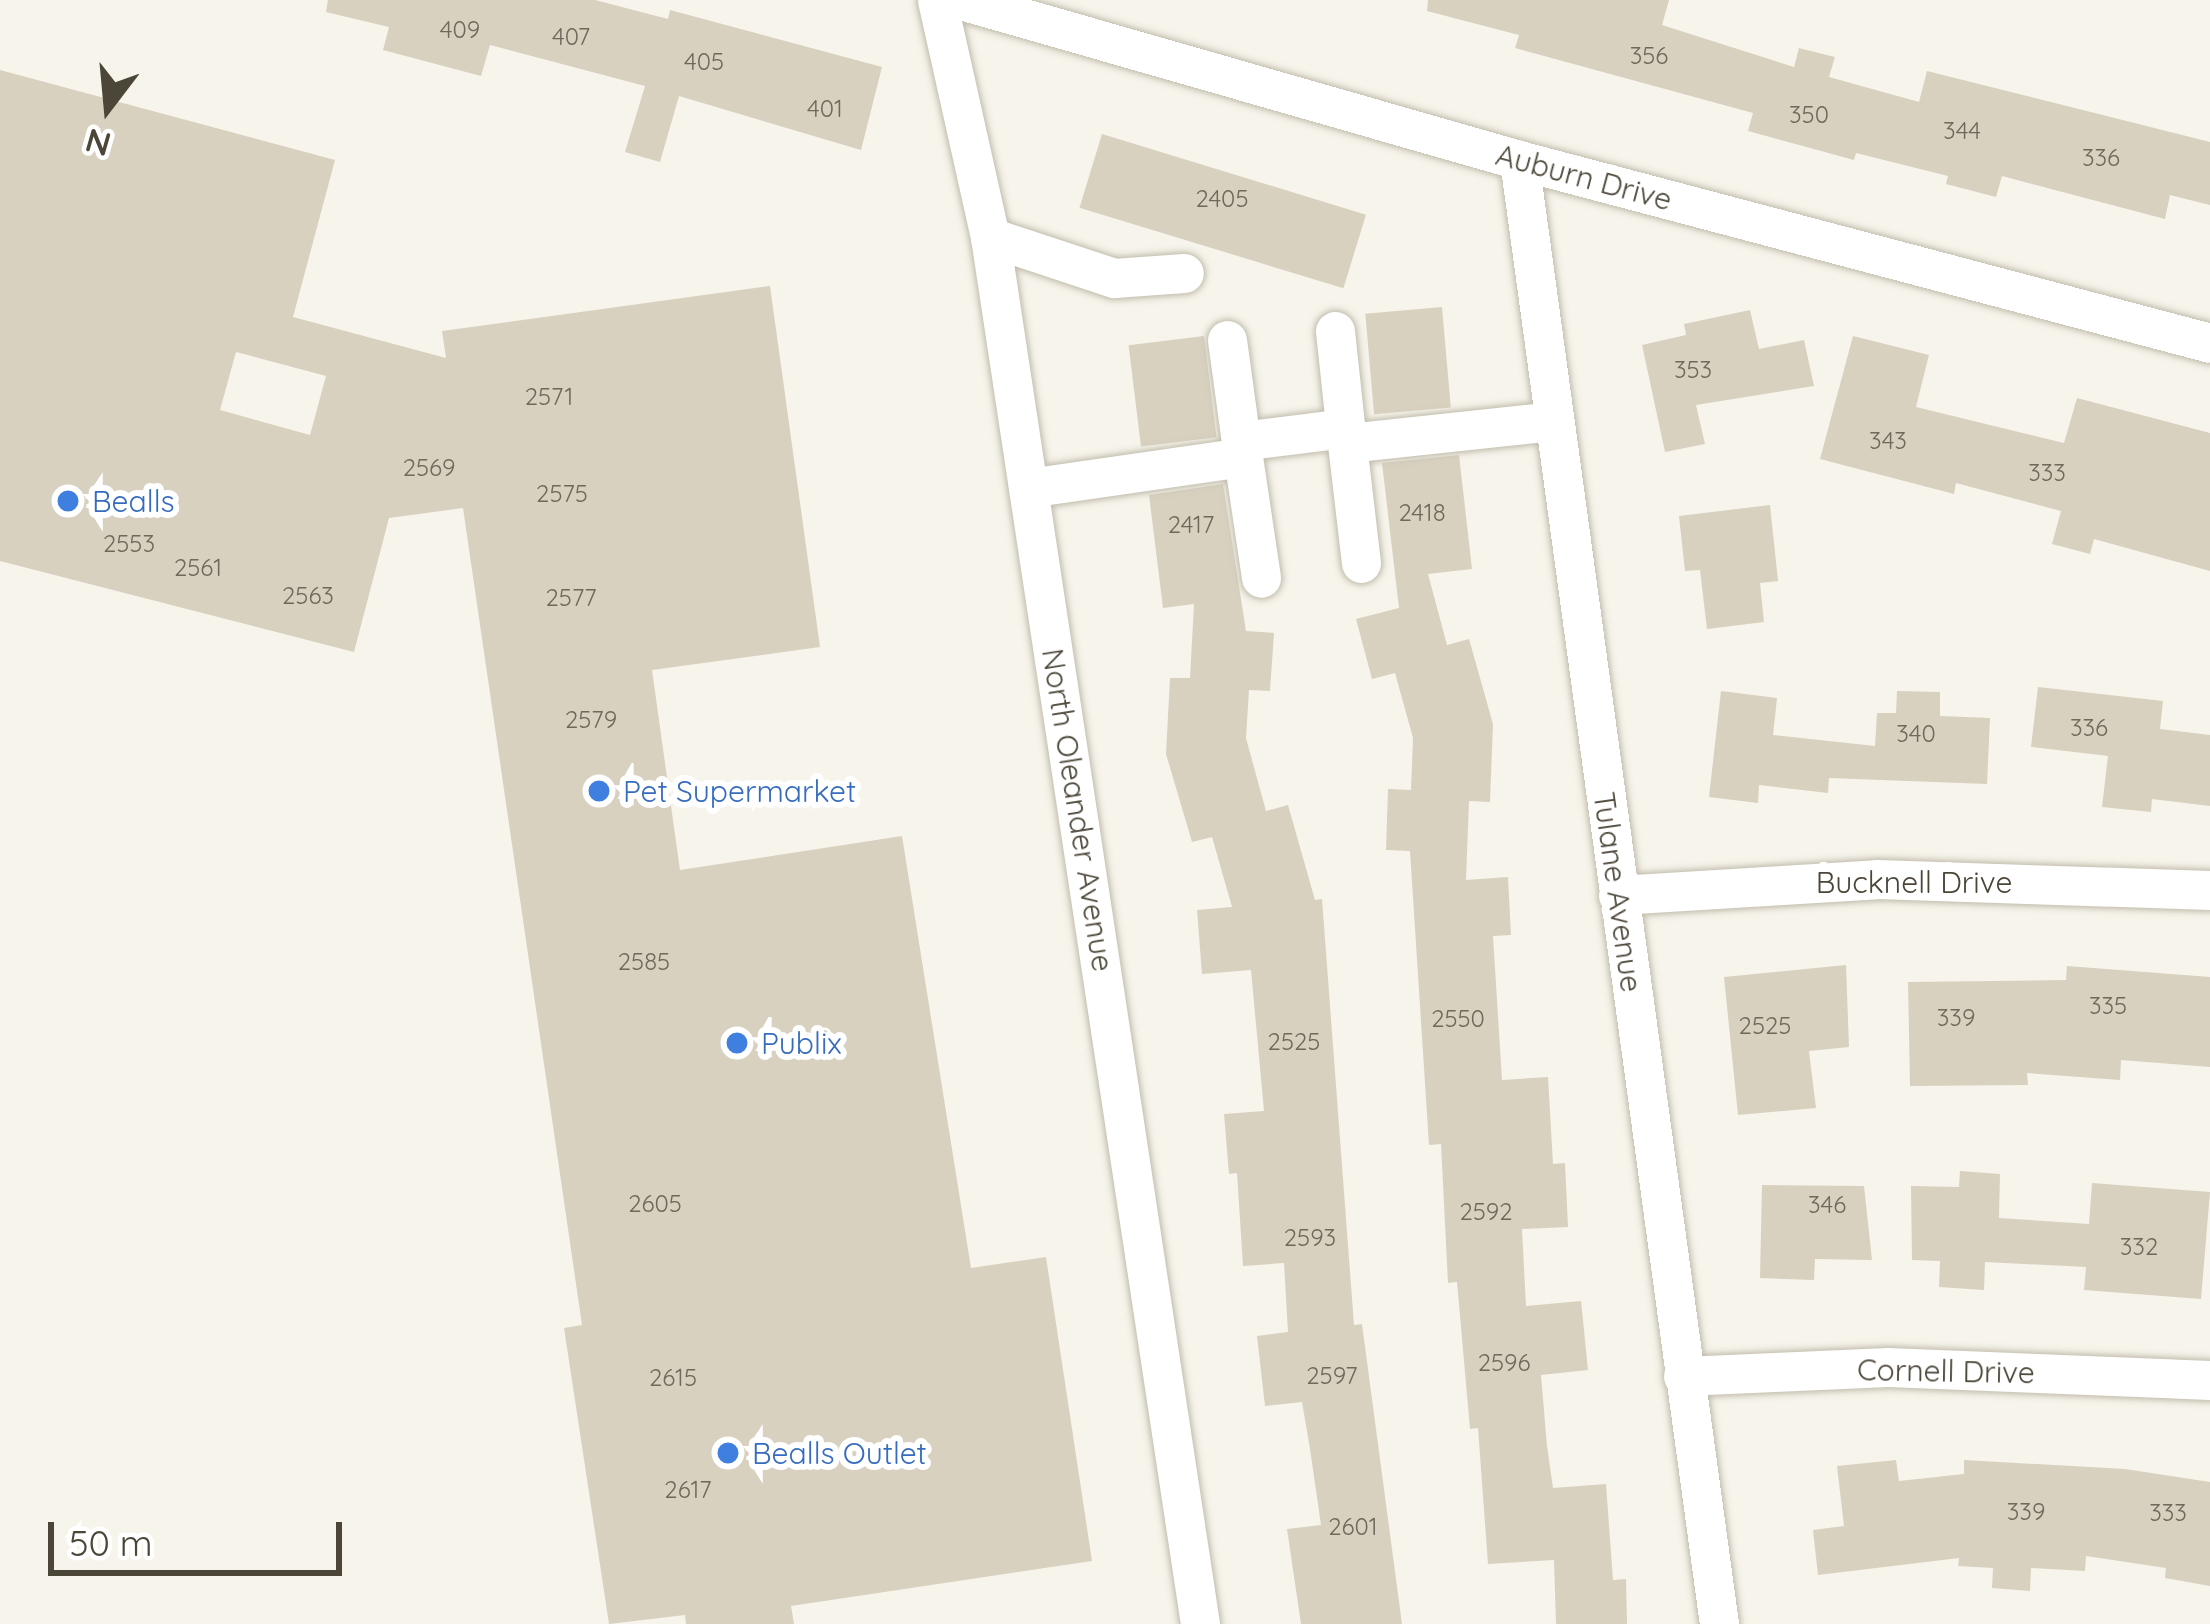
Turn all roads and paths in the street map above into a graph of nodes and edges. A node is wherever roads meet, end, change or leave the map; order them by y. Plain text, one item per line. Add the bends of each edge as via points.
1 (937, 0) edge
2 (961, 0) edge
3 (1519, 160) junction
4 (990, 237) junction
5 (1184, 273) dead end
6 (1335, 331) dead end
7 (1227, 340) dead end
8 (2210, 343) edge
9 (1554, 421) junction
10 (1346, 436) junction
11 (1242, 448) junction
12 (1028, 488) junction
13 (1361, 562) dead end
14 (1261, 578) dead end
15 (2210, 890) edge
16 (1618, 895) junction
17 (1683, 1376) junction
18 (2210, 1380) edge
19 (1200, 1624) edge
20 (1719, 1624) edge

1 - 4 street, North Oleander Avenue
2 - 3 street, Auburn Drive
3 - 8 street, Auburn Drive
3 - 9 street, Tulane Avenue
4 - 5 street via 1114,278
4 - 12 street, North Oleander Avenue
6 - 10 street
7 - 11 street
9 - 10 street
9 - 16 street, Tulane Avenue
10 - 11 street
10 - 13 street
11 - 12 street
11 - 14 street
12 - 19 street, North Oleander Avenue
15 - 16 street, Bucknell Drive via 1877,879
16 - 17 street, Tulane Avenue
17 - 18 street, Cornell Drive via 1888,1367
17 - 20 street, Tulane Avenue

